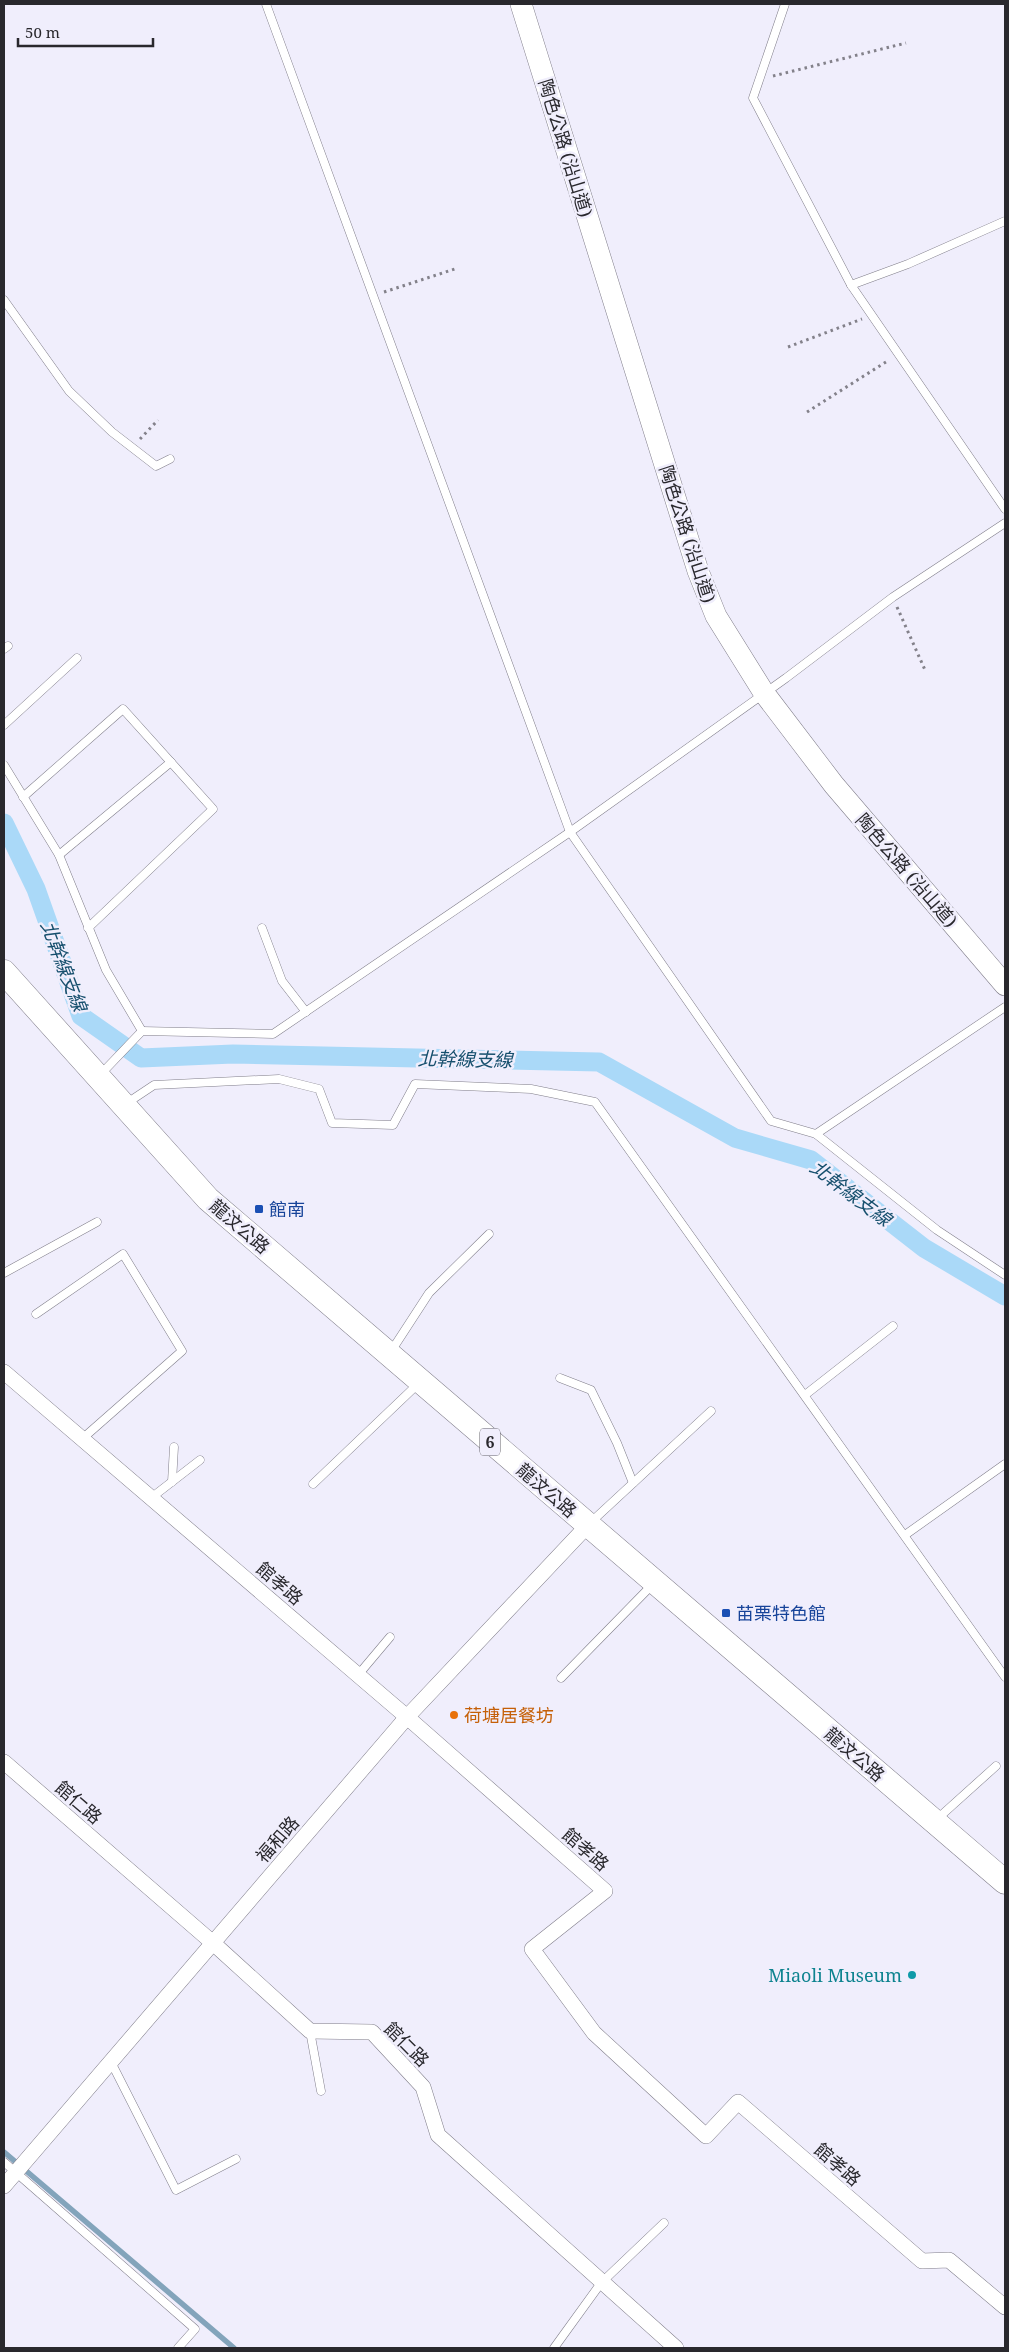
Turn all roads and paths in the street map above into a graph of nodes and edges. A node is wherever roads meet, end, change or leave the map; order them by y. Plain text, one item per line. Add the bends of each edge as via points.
1 (266, 4) edge
2 (521, 4) edge
3 (785, 4) edge
4 (906, 43) dead end
5 (759, 80) junction
6 (1005, 221) edge
7 (458, 268) dead end
8 (851, 285) junction
9 (373, 296) junction
10 (4, 300) edge
11 (872, 315) junction
12 (788, 347) dead end
13 (898, 354) junction
14 (807, 412) dead end
15 (158, 420) dead end
16 (132, 447) junction
17 (170, 459) dead end
18 (1005, 509) edge
19 (1005, 523) edge
20 (893, 597) junction
21 (77, 658) dead end
22 (925, 670) dead end
23 (764, 693) junction
24 (4, 725) edge
25 (171, 762) junction
26 (4, 765) edge
27 (23, 797) junction
28 (570, 832) junction
29 (60, 855) junction
30 (88, 928) junction
31 (262, 928) dead end
32 (4, 972) edge
33 (1005, 985) edge
34 (1005, 1007) edge
35 (306, 1012) junction
36 (142, 1031) junction
37 (98, 1077) junction
38 (123, 1105) junction
39 (816, 1134) junction
40 (96, 1222) dead end
41 (489, 1234) dead end
42 (4, 1272) edge
43 (1005, 1275) edge
44 (36, 1314) dead end
45 (893, 1326) dead end
46 (389, 1354) junction
47 (4, 1372) edge
48 (560, 1378) dead end
49 (420, 1382) junction
50 (805, 1395) junction
51 (711, 1411) dead end
52 (82, 1438) junction
53 (174, 1447) dead end
54 (200, 1460) dead end
55 (1005, 1464) edge
56 (172, 1482) junction
57 (313, 1484) dead end
58 (633, 1484) junction
59 (151, 1498) junction
60 (588, 1525) junction
61 (905, 1535) junction
62 (655, 1582) junction
63 (390, 1637) dead end
64 (358, 1675) junction
65 (1005, 1677) edge
66 (561, 1678) dead end
67 (407, 1717) junction
68 (4, 1762) edge
69 (996, 1766) dead end
70 (934, 1822) junction
71 (1005, 1882) edge
72 (213, 1943) junction
73 (310, 2032) junction
74 (110, 2061) junction
75 (321, 2091) dead end
76 (236, 2160) dead end
77 (9, 2167) edge
78 (4, 2186) edge
79 (664, 2223) dead end
80 (600, 2282) junction
81 (1005, 2307) edge
82 (178, 2348) edge
83 (554, 2348) edge
84 (676, 2348) edge

1 - 9 lane
2 - 23 main road, 陶色公路 (沿山道) via 698,571 716,616
3 - 5 lane
4 - 5 path
5 - 8 lane via 753,98
6 - 8 lane
7 - 9 path
8 - 11 lane
9 - 28 lane
10 - 16 lane via 69,390
11 - 12 path
11 - 13 lane
13 - 14 path
13 - 18 lane
15 - 16 path
16 - 17 lane via 156,466
19 - 20 lane
20 - 22 path
20 - 23 lane
21 - 24 lane
23 - 28 lane
23 - 33 main road, 陶色公路 (沿山道) via 834,785
25 - 27 lane via 123,709
25 - 29 lane
25 - 30 lane via 213,809
26 - 27 lane
27 - 29 lane
28 - 35 lane
28 - 39 lane via 771,1122
29 - 30 lane
30 - 36 lane via 106,970
31 - 35 lane via 282,981
32 - 37 main road, 龍汶公路 / 6
34 - 39 lane
35 - 36 lane via 273,1034
36 - 37 lane
37 - 38 main road, 龍汶公路 / 6
38 - 46 main road, 龍汶公路 / 6 via 208,1198
38 - 50 lane via 154,1085 279,1079 319,1089 332,1123 393,1125 415,1084 531,1089 595,1102
39 - 43 lane via 937,1230
40 - 42 lane
41 - 46 lane via 429,1293
44 - 52 lane via 123,1254 182,1350
45 - 50 lane
46 - 49 main road, 龍汶公路 / 6
47 - 52 street, 館孝路
48 - 58 lane via 591,1390
49 - 57 lane
49 - 60 main road, 龍汶公路 / 6
50 - 61 lane
51 - 58 lane
52 - 59 street, 館孝路
53 - 56 lane
54 - 56 lane
55 - 61 lane
56 - 59 lane
58 - 60 lane
59 - 64 street, 館孝路
60 - 62 main road, 龍汶公路 / 6
60 - 67 street, 福和路
61 - 65 lane
62 - 66 lane
62 - 70 main road, 龍汶公路 / 6
63 - 64 lane
64 - 67 street, 館孝路
67 - 72 street, 福和路
67 - 81 street, 館孝路 via 605,1891 532,1949 594,2033 706,2136 738,2102 922,2262 949,2260
68 - 72 street, 館仁路
69 - 70 lane
70 - 71 main road, 龍汶公路 / 6
72 - 73 street, 館仁路
72 - 74 street, 福和路
73 - 75 lane
73 - 80 street, 館仁路 via 372,2032 423,2087 438,2135
74 - 76 lane via 176,2190
74 - 77 street, 福和路
77 - 78 street, 福和路
77 - 82 lane via 195,2329
79 - 80 lane
80 - 83 lane
80 - 84 street, 館仁路

